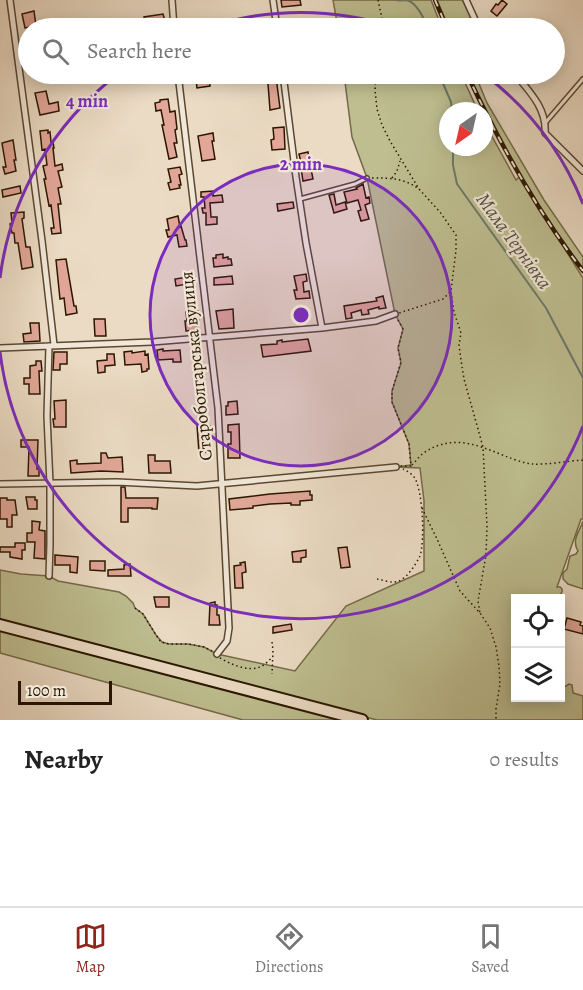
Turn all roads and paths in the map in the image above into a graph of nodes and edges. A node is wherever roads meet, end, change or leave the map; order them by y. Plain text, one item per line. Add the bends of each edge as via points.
1 (10, 0) edge
2 (172, 0) edge
3 (273, 0) edge
4 (378, 0) edge
5 (465, 0) edge
6 (173, 18) edge
7 (276, 18) edge
8 (382, 18) edge
9 (474, 18) edge
10 (18, 60) edge
11 (583, 79) edge
12 (21, 84) edge
13 (179, 84) edge
14 (284, 84) edge
15 (375, 84) edge
16 (524, 84) edge
17 (546, 122) junction
18 (401, 159) junction
19 (583, 171) edge
20 (367, 178) joint
21 (391, 179) junction
22 (419, 189) junction
23 (300, 199) junction
24 (451, 291) junction
25 (395, 314) junction
26 (322, 328) junction
27 (209, 337) junction
28 (52, 346) junction
29 (0, 348) edge
30 (483, 447) junction
31 (583, 460) edge
32 (411, 466) junction
33 (396, 467) junction
34 (222, 483) junction
35 (0, 484) edge
36 (50, 484) junction
37 (422, 508) junction
38 (49, 576) dead end
39 (377, 579) dead end
40 (135, 608) dead end
41 (480, 614) junction
42 (0, 625) edge
43 (272, 642) dead end
44 (217, 654) junction
45 (273, 657) junction
46 (272, 674) dead end
47 (362, 720) edge
48 (496, 720) edge

1 - 10 street
2 - 6 street
3 - 7 street
4 - 8 path
5 - 9 street
11 - 17 lane
12 - 28 street
13 - 27 street, Староболгарська вулиця
14 - 23 street
15 - 18 path via 382,125
16 - 17 street
17 - 19 street via 545,133
18 - 21 path
18 - 22 path
20 - 21 path
20 - 23 lane
21 - 22 path
22 - 24 path via 456,235
23 - 26 street
24 - 25 path via 443,299
24 - 30 path via 464,379
25 - 26 street via 367,323
25 - 32 path via 403,329 392,402 409,444
26 - 27 street
27 - 28 street
27 - 34 street, Староболгарська вулиця
28 - 29 street
28 - 36 street via 47,416
30 - 31 path via 532,464
30 - 32 path via 449,442 424,452
30 - 41 path via 487,526 478,601
32 - 33 path
33 - 34 street
33 - 37 path via 415,478
34 - 36 street
34 - 44 street, Староболгарська вулиця via 229,628
35 - 36 street
36 - 38 street
37 - 39 path via 422,543 414,567 393,583
37 - 41 path via 460,591
40 - 44 path via 161,642 204,647
41 - 48 path via 490,628 500,666
42 - 47 highway
43 - 45 path
44 - 45 path via 235,665 254,669
45 - 46 path

